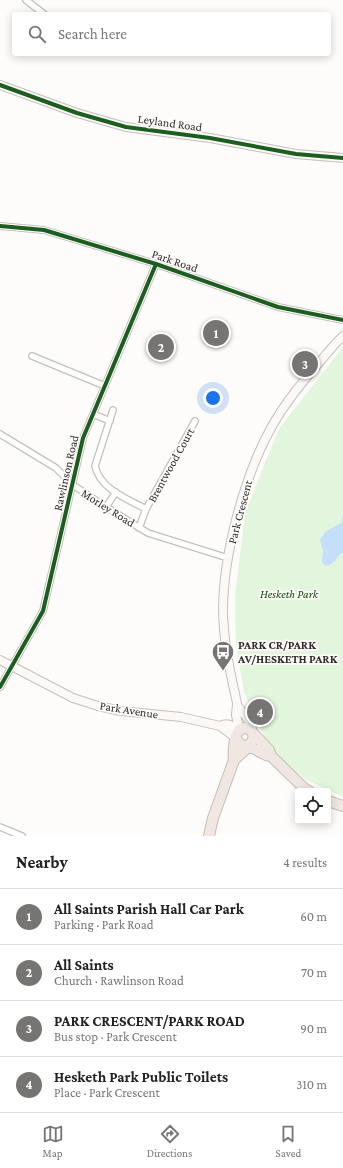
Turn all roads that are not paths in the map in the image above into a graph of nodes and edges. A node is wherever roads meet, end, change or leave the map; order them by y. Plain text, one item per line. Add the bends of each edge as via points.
1 (26, 0) edge
2 (41, 12) edge
3 (0, 85) edge
4 (343, 158) edge
5 (0, 226) edge
6 (156, 264) junction
7 (343, 320) edge
8 (343, 336) edge
9 (32, 356) dead end
10 (105, 386) junction
11 (113, 410) dead end
12 (93, 414) junction
13 (110, 421) junction
14 (195, 421) dead end
15 (0, 434) edge
16 (73, 485) junction
17 (116, 492) junction
18 (106, 508) junction
19 (146, 509) junction
20 (139, 528) junction
21 (228, 558) junction
22 (0, 660) edge
23 (12, 667) junction
24 (0, 687) edge
25 (237, 705) junction
26 (253, 733) junction
27 (238, 734) junction
28 (249, 746) junction
29 (271, 756) junction
30 (234, 760) junction
31 (304, 788) edge
32 (331, 802) edge
33 (343, 806) edge
34 (0, 827) edge
35 (22, 836) edge
36 (209, 836) edge

1 - 2 street
3 - 4 street, Leyland Road via 126,127 210,138 296,154
5 - 6 street, Park Road via 44,230
6 - 7 street, Park Road via 278,307
6 - 10 street, Rawlinson Road
8 - 21 street, Park Crescent via 292,396 272,426 241,499
9 - 10 street
10 - 12 street, Rawlinson Road
11 - 13 street, Brentwood Court
12 - 13 street
12 - 16 street, Rawlinson Road via 83,438
13 - 17 street, Brentwood Court via 95,466 103,482
14 - 19 street, Brentwood Court
15 - 16 street, Morley Road via 56,468
16 - 18 street, Morley Road
16 - 23 street, Rawlinson Road via 43,611
17 - 18 street
17 - 19 street, Brentwood Court
18 - 20 street, Morley Road
19 - 20 street, Brentwood Court
20 - 21 street, Morley Road
21 - 25 street, Park Crescent via 223,609 228,664
22 - 23 street, Park Avenue
23 - 24 street, Rawlinson Road
23 - 27 street, Park Avenue via 73,698 98,706 182,717 220,726
25 - 26 street, Park Crescent via 251,723
25 - 27 street, Park Crescent
26 - 27 highway via 248,728
26 - 28 highway via 253,742
26 - 29 highway, Park Crescent via 269,750
27 - 28 highway via 241,746
27 - 30 highway via 233,753
28 - 29 highway, Park Crescent
28 - 30 highway
29 - 31 highway, Park Crescent
30 - 36 highway
32 - 33 highway
34 - 35 street

